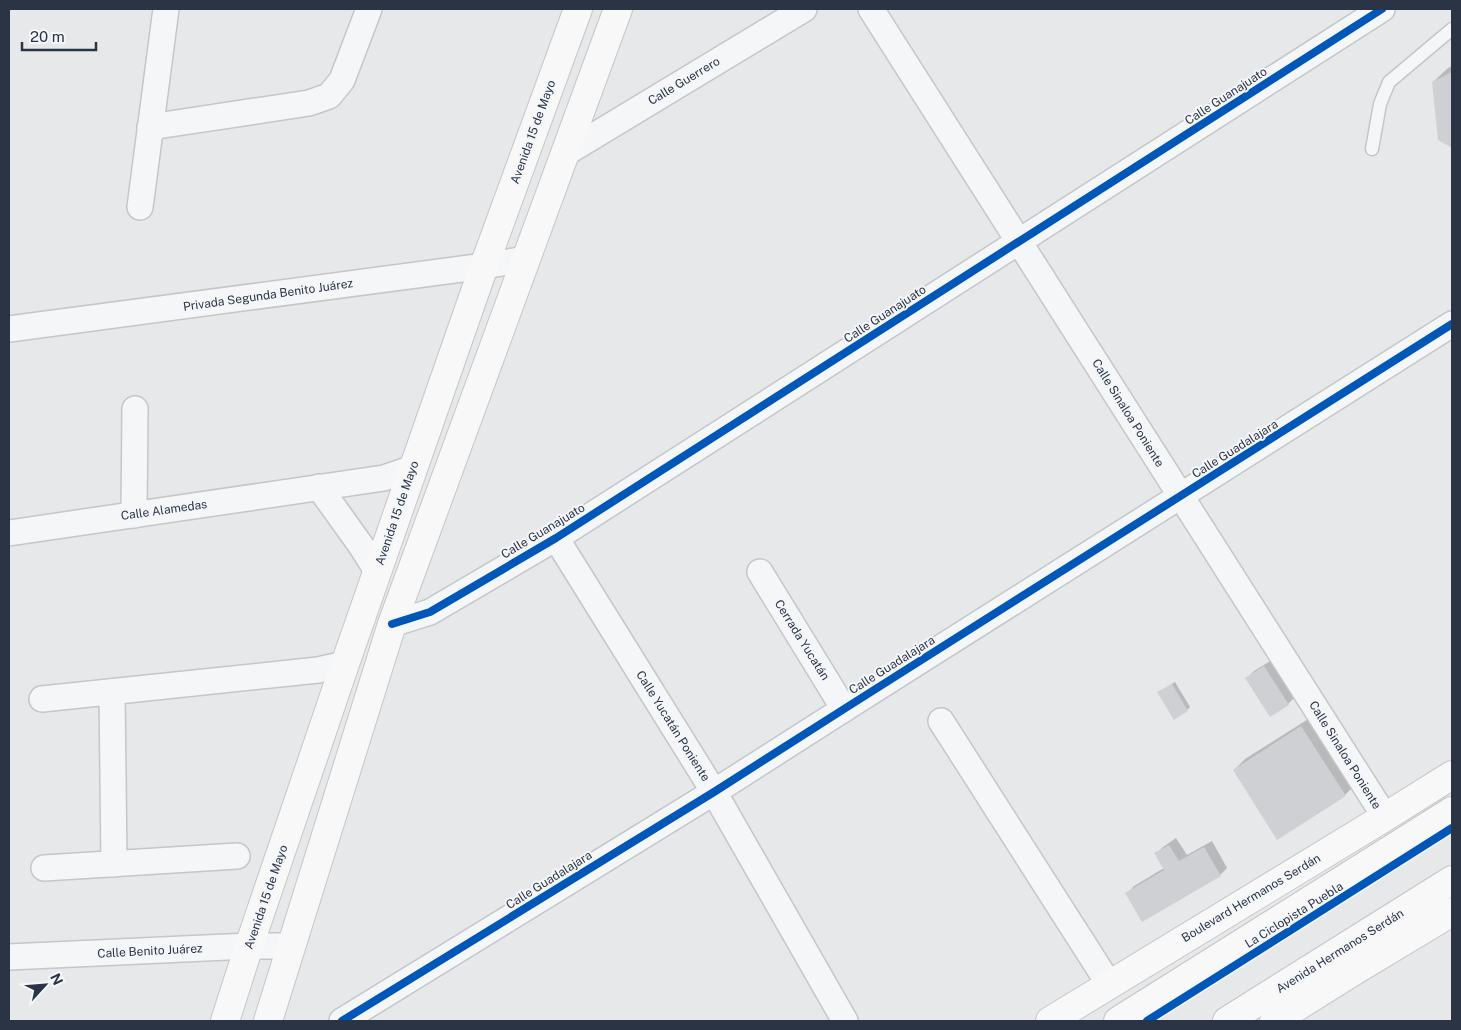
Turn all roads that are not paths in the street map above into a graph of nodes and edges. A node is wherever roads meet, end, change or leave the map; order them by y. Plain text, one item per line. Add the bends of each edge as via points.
1 (166, 9) edge
2 (368, 9) edge
3 (578, 9) edge
4 (618, 9) edge
5 (804, 9) edge
6 (871, 9) edge
7 (1382, 9) edge
8 (1452, 29) edge
9 (150, 127) junction
10 (1372, 149) dead end
11 (564, 154) junction
12 (140, 207) dead end
13 (1019, 242) junction
14 (526, 259) junction
15 (484, 266) junction
16 (1452, 324) edge
17 (9, 329) edge
18 (135, 409) dead end
19 (413, 468) junction
20 (319, 487) junction
21 (1180, 496) junction
22 (134, 515) junction
23 (9, 533) edge
24 (556, 538) junction
25 (377, 572) junction
26 (760, 572) dead end
27 (392, 624) junction
28 (345, 664) junction
29 (112, 692) junction
30 (42, 699) dead end
31 (844, 709) junction
32 (941, 721) dead end
33 (1452, 775) edge
34 (714, 792) junction
35 (1452, 811) edge
36 (1385, 817) junction
37 (237, 856) dead end
38 (114, 864) junction
39 (44, 868) dead end
40 (1450, 886) edge
41 (1452, 912) edge
42 (249, 946) junction
43 (291, 946) junction
44 (9, 957) edge
45 (1310, 970) junction
46 (1354, 971) junction
47 (1109, 984) junction
48 (225, 1021) edge
49 (268, 1021) edge
50 (342, 1021) edge
51 (845, 1021) edge
52 (1050, 1021) edge
53 (1118, 1021) edge
54 (1227, 1021) edge
55 (1274, 1021) edge

1 - 9 street
2 - 9 street via 342,80 329,96 310,103
3 - 15 main road, Avenida 15 de Mayo
4 - 11 main road
5 - 11 street, Calle Guerrero
6 - 13 street, Calle Sinaloa Poniente
7 - 13 street, Calle Guanajuato
8 - 10 lane via 1389,82 1380,104
9 - 12 street
11 - 14 main road
13 - 21 street, Calle Sinaloa Poniente
13 - 24 street, Calle Guanajuato
14 - 15 street, Privada Segunda Benito Juárez
14 - 27 main road
15 - 17 street, Privada Segunda Benito Juárez
15 - 19 main road, Avenida 15 de Mayo
16 - 21 street, Calle Guadalajara
18 - 22 street
19 - 20 street, Calle Alamedas via 384,478
19 - 25 main road, Avenida 15 de Mayo
20 - 22 street, Calle Alamedas
20 - 25 street
21 - 31 street, Calle Guadalajara
21 - 36 street, Calle Sinaloa Poniente
22 - 23 street, Calle Alamedas
24 - 27 street, Calle Guanajuato via 430,612
24 - 34 street, Calle Yucatán Poniente
25 - 28 main road, Avenida 15 de Mayo
26 - 31 street, Cerrada Yucatán
27 - 43 main road
28 - 29 street via 318,670
28 - 42 main road, Avenida 15 de Mayo
29 - 30 street
29 - 38 street
31 - 34 street, Calle Guadalajara
32 - 47 street
33 - 36 main road, Boulevard Hermanos Serdán
34 - 50 street, Calle Guadalajara
34 - 51 street, Calle Yucatán Poniente
35 - 53 main road
36 - 47 main road, Boulevard Hermanos Serdán
37 - 38 street
38 - 39 street
40 - 45 main road, Avenida Hermanos Serdán
41 - 46 main road
42 - 43 street, Calle Benito Juárez
42 - 44 street, Calle Benito Juárez
42 - 48 main road, Avenida 15 de Mayo
43 - 49 main road
45 - 46 main road
45 - 54 main road, Avenida Hermanos Serdán
46 - 55 main road
47 - 52 main road, Boulevard Hermanos Serdán

